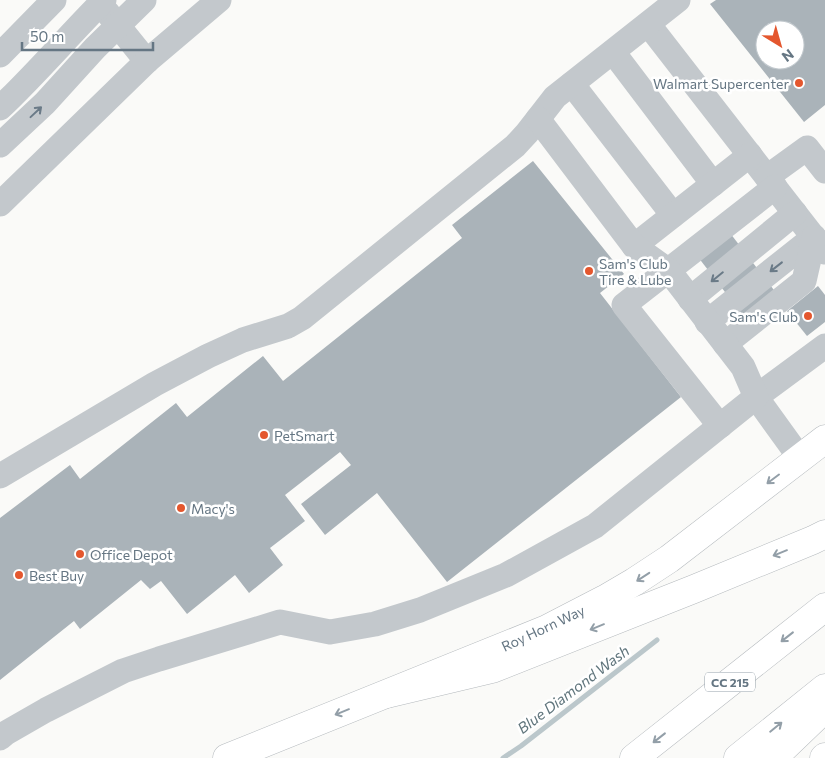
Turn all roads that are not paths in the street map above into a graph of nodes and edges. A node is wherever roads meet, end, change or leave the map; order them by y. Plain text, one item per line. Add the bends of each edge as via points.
1 (54, 0) edge
2 (144, 0) edge
3 (219, 0) edge
4 (678, 0) edge
5 (101, 1) edge
6 (648, 24) junction
7 (118, 26) junction
8 (612, 52) junction
9 (0, 55) edge
10 (147, 61) junction
11 (572, 84) junction
12 (0, 108) edge
13 (538, 119) junction
14 (0, 145) edge
15 (750, 155) junction
16 (825, 171) edge
17 (714, 184) junction
18 (780, 194) junction
19 (0, 204) edge
20 (674, 215) junction
21 (634, 246) junction
22 (815, 252) edge
23 (679, 284) junction
24 (717, 334) junction
25 (825, 346) edge
26 (756, 397) junction
27 (720, 426) junction
28 (825, 439) edge
29 (800, 458) junction
30 (0, 476) edge
31 (825, 534) edge
32 (825, 607) edge
33 (825, 688) edge
34 (387, 694) junction
35 (825, 708) edge
36 (0, 738) edge
37 (227, 758) edge
38 (634, 758) edge
39 (738, 758) edge
40 (773, 758) edge

1 - 9 street
2 - 7 street
3 - 10 street
4 - 6 street
5 - 7 street
5 - 12 street
6 - 8 street
6 - 15 street
7 - 10 street
14 -> 7 street
8 - 11 street
8 - 17 street
10 - 19 street
11 - 13 street
11 - 20 street
13 - 21 street
13 - 30 street via 515,146 296,322 208,356
15 - 17 street
15 - 18 street
16 - 18 street via 806,148
17 - 20 street
18 - 22 street
18 -> 23 street
18 - 23 street
20 - 21 street
21 - 23 street
22 -> 24 street via 804,281
23 - 24 street
23 - 27 street via 624,306
24 - 26 street via 743,367
25 - 26 street
26 - 27 street
26 - 29 street
27 - 36 street via 595,526 506,575 420,610 375,624 330,632 280,622 159,659 123,671 46,710
28 - 29 main road, Roy Horn Way
29 -> 34 main road, Roy Horn Way via 669,559 612,595 547,629
31 -> 34 main road via 492,669
32 -> 38 main road, CC 215
39 -> 33 main road
34 -> 37 main road, Roy Horn Way
35 - 40 main road

